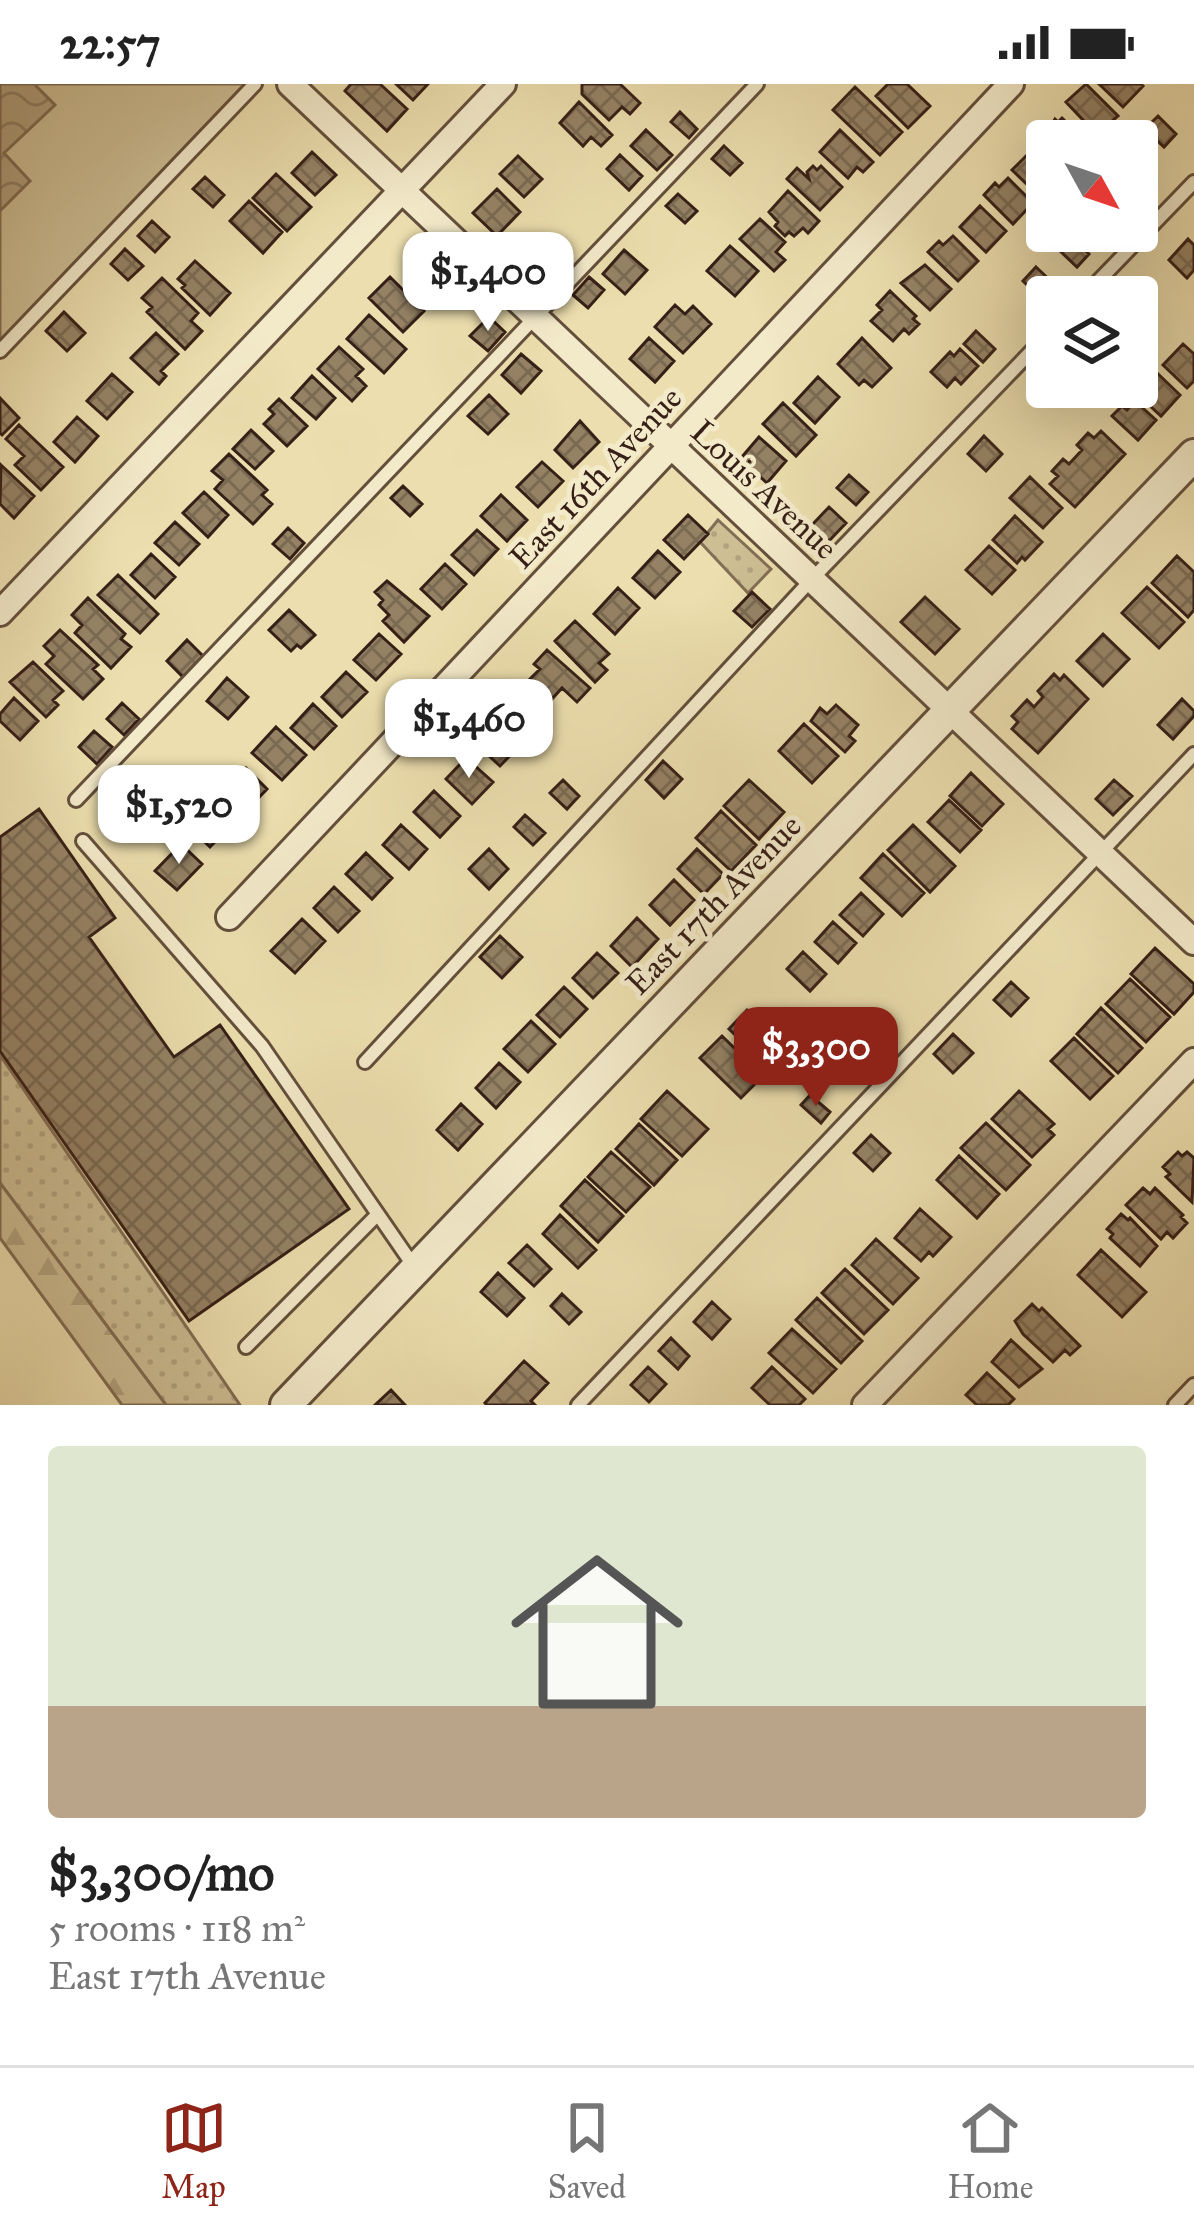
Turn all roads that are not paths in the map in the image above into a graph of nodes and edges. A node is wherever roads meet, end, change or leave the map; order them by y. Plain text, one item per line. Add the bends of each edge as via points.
1 (255, 84) edge
2 (290, 84) edge
3 (503, 84) edge
4 (757, 84) edge
5 (1011, 84) edge
6 (1194, 182) edge
7 (402, 190) junction
8 (1104, 276) edge
9 (535, 317) junction
10 (0, 350) edge
11 (1026, 357) edge
12 (670, 445) junction
13 (1194, 454) edge
14 (812, 579) junction
15 (0, 613) edge
16 (949, 709) junction
17 (1194, 754) edge
18 (76, 800) dead end
19 (83, 841) dead end
20 (1099, 852) junction
21 (229, 917) dead end
22 (1194, 942) edge
23 (1194, 1061) edge
24 (365, 1062) dead end
25 (377, 1215) junction
26 (415, 1269) junction
27 (246, 1347) dead end
28 (1194, 1385) edge
29 (286, 1405) edge
30 (578, 1405) edge
31 (865, 1405) edge
32 (1175, 1405) edge

1 - 10 lane
2 - 7 street, Louis Avenue
3 - 7 street
4 - 9 lane
5 - 12 street, East 16th Avenue
6 - 8 lane
7 - 9 street, Louis Avenue
7 - 15 street
9 - 12 street, Louis Avenue
9 - 18 lane
11 - 14 lane
12 - 14 street, Louis Avenue
12 - 21 street, East 16th Avenue
13 - 16 street, East 17th Avenue
14 - 16 street, Louis Avenue
14 - 24 lane
16 - 20 street, Louis Avenue
16 - 26 street, East 17th Avenue
17 - 20 lane
19 - 25 lane via 262,1046
20 - 22 street, Louis Avenue
20 - 30 lane
23 - 31 street
25 - 26 lane
25 - 27 lane
26 - 29 street, East 17th Avenue
28 - 32 lane

